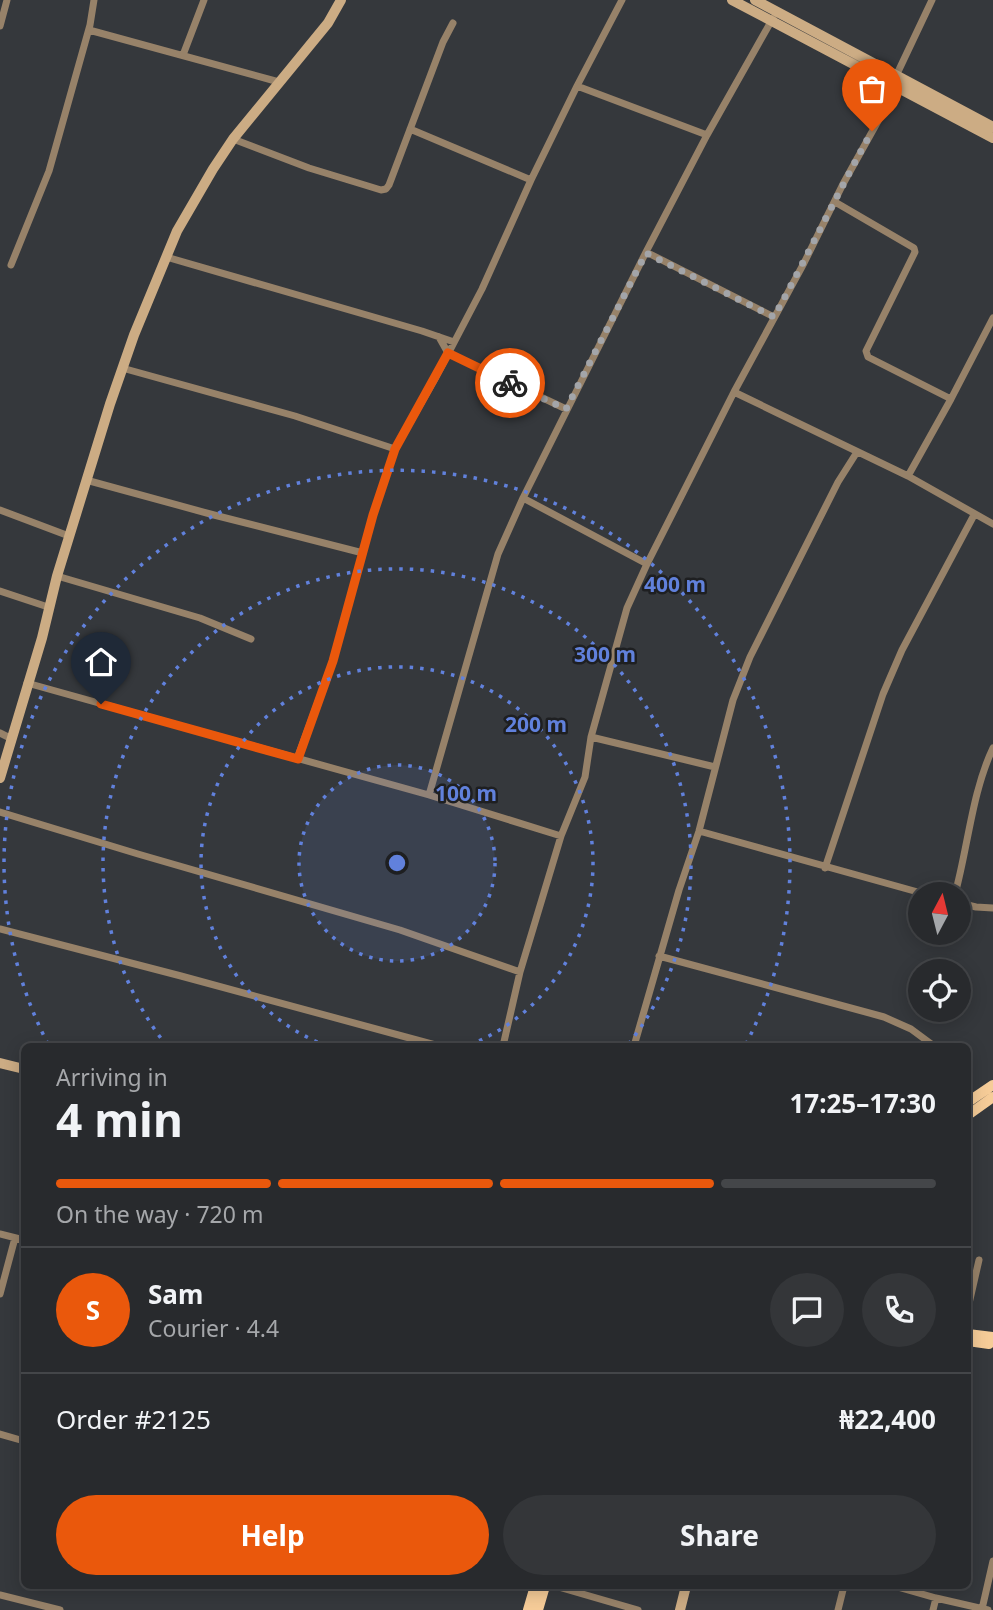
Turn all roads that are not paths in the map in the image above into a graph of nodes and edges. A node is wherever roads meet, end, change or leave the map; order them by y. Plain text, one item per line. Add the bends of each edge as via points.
1 (7, 0) edge
2 (94, 0) edge
3 (204, 0) edge
4 (341, 0) edge
5 (622, 0) edge
6 (732, 0) edge
7 (755, 0) edge
8 (932, 0) edge
9 (773, 17) junction
10 (453, 23) dead end
11 (0, 26) edge
12 (89, 30) junction
13 (183, 55) junction
14 (895, 76) junction
15 (279, 82) junction
16 (576, 86) junction
17 (897, 87) junction
18 (993, 127) edge
19 (410, 129) junction
20 (707, 135) junction
21 (993, 138) edge
22 (233, 139) junction
23 (531, 180) junction
24 (835, 202) junction
25 (646, 253) junction
26 (166, 257) junction
27 (11, 265) dead end
28 (774, 317) junction
29 (993, 318) edge
30 (439, 337) junction
31 (454, 342) junction
32 (448, 353) junction
33 (122, 368) junction
34 (734, 392) junction
35 (951, 399) junction
36 (566, 409) junction
37 (395, 449) junction
38 (857, 452) junction
39 (908, 476) junction
40 (86, 480) junction
41 (523, 498) junction
42 (0, 510) edge
43 (974, 515) junction
44 (993, 524) edge
45 (69, 536) junction
46 (363, 553) junction
47 (647, 564) junction
48 (57, 576) junction
49 (0, 591) edge
50 (48, 607) junction
51 (251, 639) dead end
52 (27, 683) junction
53 (0, 733) edge
54 (591, 737) junction
55 (12, 738) junction
56 (993, 748) edge
57 (298, 759) junction
58 (715, 767) junction
59 (0, 778) edge
60 (429, 795) junction
61 (0, 812) edge
62 (699, 831) junction
63 (561, 836) junction
64 (825, 867) junction
65 (958, 882) edge
66 (908, 889) edge
67 (971, 906) edge
68 (993, 908) edge
69 (0, 929) edge
70 (659, 957) junction
71 (520, 972) junction
72 (428, 1043) edge
73 (504, 1043) edge
74 (635, 1043) edge
75 (930, 1043) edge
76 (0, 1063) edge
77 (21, 1068) edge
78 (993, 1085) edge
79 (993, 1097) edge
80 (971, 1099) edge
81 (971, 1113) edge
82 (0, 1234) edge
83 (15, 1238) junction
84 (21, 1239) edge
85 (979, 1260) dead end
86 (0, 1294) edge
87 (971, 1295) edge
88 (971, 1334) edge
89 (993, 1337) edge
90 (971, 1342) edge
91 (993, 1344) edge
92 (0, 1434) edge
93 (21, 1440) edge
94 (993, 1561) edge
95 (534, 1589) edge
96 (544, 1589) edge
97 (565, 1589) edge
98 (685, 1589) edge
99 (843, 1589) edge
100 (904, 1589) edge
101 (0, 1595) edge
102 (936, 1598) junction
103 (985, 1609) edge
104 (60, 1610) edge
105 (528, 1610) edge
106 (538, 1610) edge
107 (638, 1610) edge
108 (680, 1610) edge
109 (838, 1610) edge
110 (933, 1610) edge

1 - 11 street
2 - 12 street
3 - 13 street
4 - 15 street via 328,23
5 - 16 street
6 - 9 street
7 - 9 street
8 - 14 street
9 - 14 street
9 - 17 street
9 - 20 street
10 - 19 street
12 - 13 street
12 - 27 street via 50,170
13 - 15 street
14 - 18 street
15 - 22 street
16 - 20 street
16 - 23 street
17 - 21 street
17 - 24 street
19 - 22 street via 389,185 381,190
19 - 23 street
20 - 25 street
22 - 26 street via 191,205
23 - 31 street
24 - 28 street
24 - 35 street via 914,248 866,351 869,357
25 - 28 street
25 - 36 street
26 - 30 street
26 - 33 street
28 - 34 street
29 - 35 street
30 - 31 street
30 - 32 street
31 - 32 street
32 - 36 street
32 - 37 street
33 - 37 street
33 - 40 street
34 - 38 street
34 - 47 street
35 - 39 street
36 - 41 street
37 - 46 street
38 - 39 street
38 - 58 street via 750,657
39 - 43 street
40 - 45 street
40 - 46 street
41 - 47 street
41 - 60 street via 498,554
42 - 45 street
43 - 44 street
43 - 64 street via 883,694
45 - 48 street
46 - 57 street via 333,661
47 - 54 street via 627,608
48 - 50 street
48 - 51 street via 200,618
49 - 50 street
50 - 52 street
52 - 55 street
52 - 57 street
53 - 55 street
54 - 58 street
54 - 63 street via 586,777
55 - 59 street
56 - 65 street
57 - 60 street
58 - 62 street
60 - 63 street
61 - 71 street via 400,930
62 - 64 street
62 - 70 street
63 - 71 street
64 - 66 street
67 - 68 street
69 - 72 street
70 - 74 street
70 - 75 street via 884,1017
71 - 73 street
76 - 77 street
78 - 80 main road
79 - 81 main road
82 - 83 street
83 - 84 street
83 - 86 street
85 - 87 street
88 - 89 main road
90 - 91 main road
92 - 93 street
94 - 103 street
95 - 105 main road
96 - 106 main road
97 - 107 street
98 - 108 street
99 - 109 street
100 - 102 street
101 - 104 street
102 - 103 street
102 - 110 street

